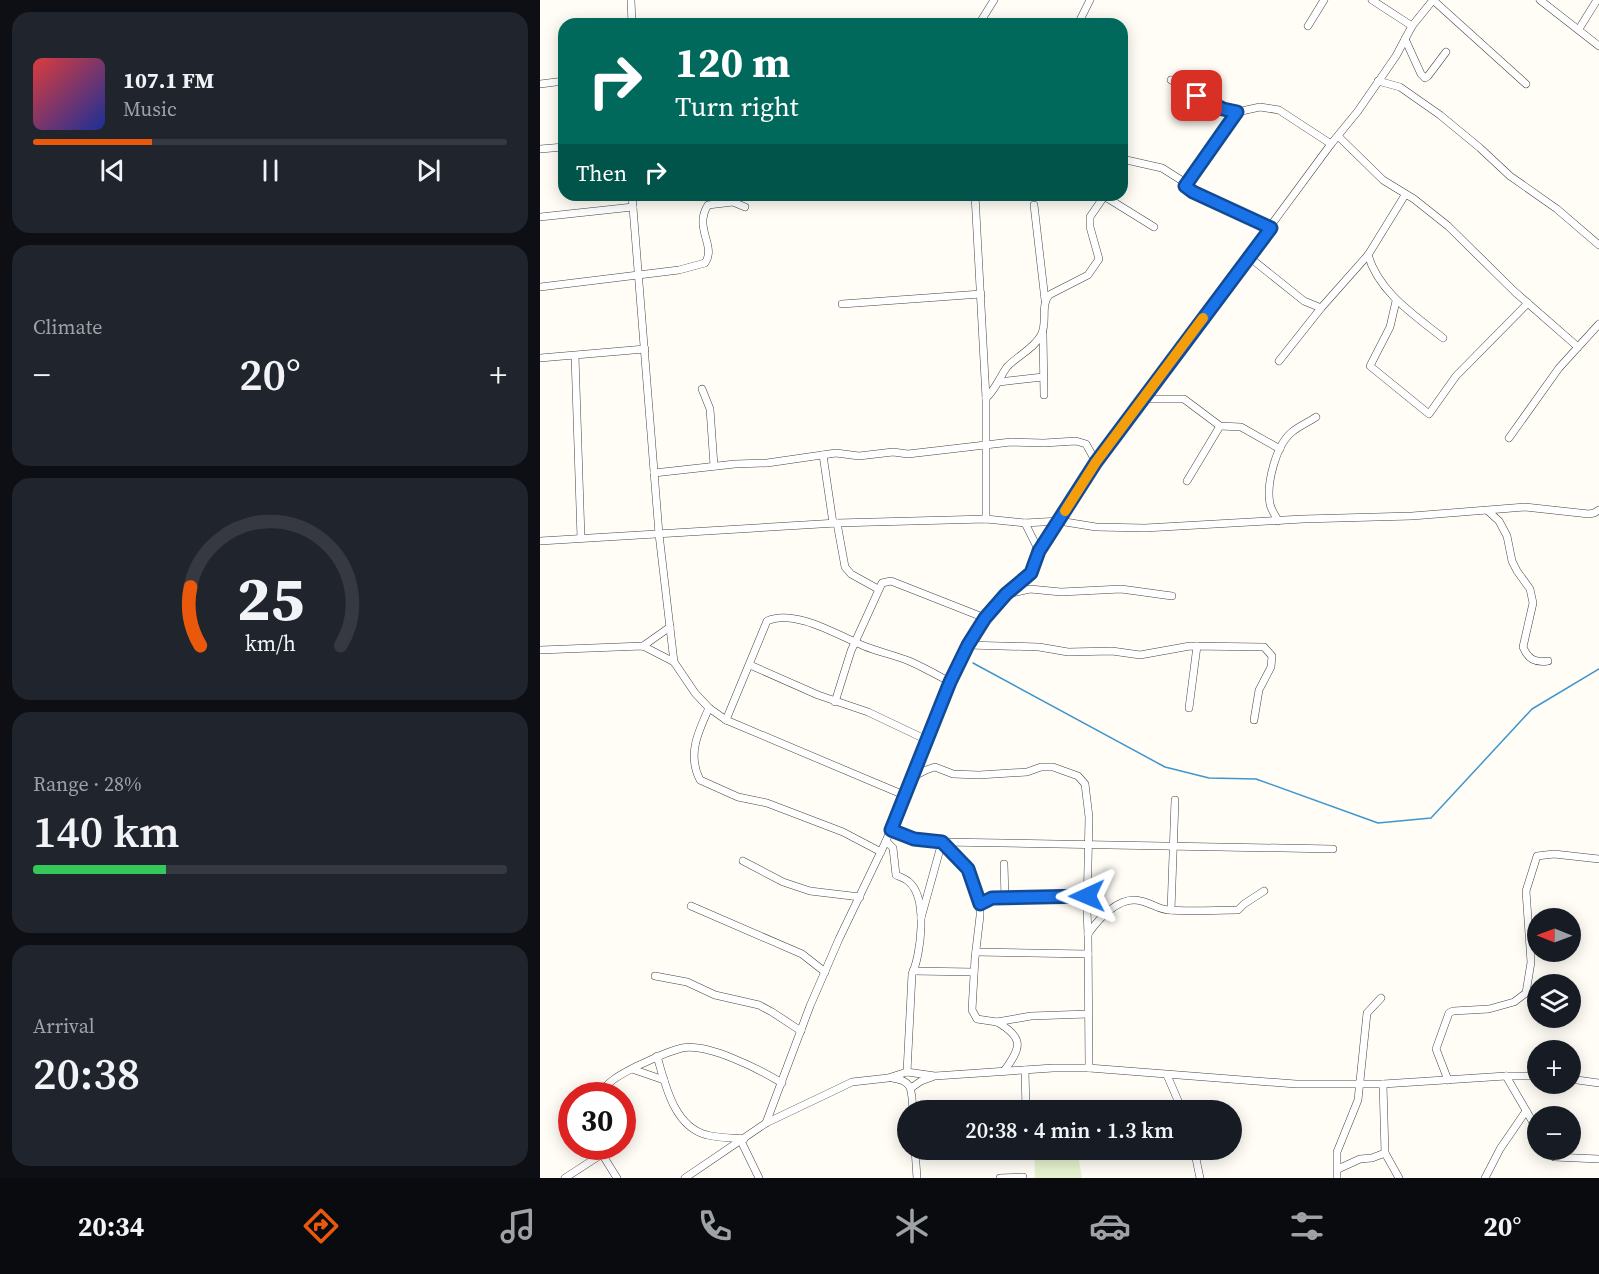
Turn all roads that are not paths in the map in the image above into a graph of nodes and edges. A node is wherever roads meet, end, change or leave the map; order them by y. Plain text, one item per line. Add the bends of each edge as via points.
1 (631, 0) edge
2 (994, 0) edge
3 (1090, 0) edge
4 (1324, 0) edge
5 (1372, 0) edge
6 (1433, 0) edge
7 (1540, 0) edge
8 (1596, 0) edge
9 (632, 18) edge
10 (983, 18) edge
11 (1081, 18) edge
12 (1308, 26) dead end
13 (1412, 26) junction
14 (1579, 29) junction
15 (1405, 39) junction
16 (1599, 46) edge
17 (1446, 52) dead end
18 (1171, 81) dead end
19 (1378, 81) junction
20 (558, 82) edge
21 (540, 84) edge
22 (1526, 84) dead end
23 (1237, 112) junction
24 (1338, 136) junction
25 (1331, 144) junction
26 (558, 147) edge
27 (540, 148) edge
28 (1128, 160) edge
29 (1185, 186) junction
30 (1405, 195) junction
31 (632, 201) edge
32 (975, 201) edge
33 (1101, 201) edge
34 (1112, 201) edge
35 (1034, 205) dead end
36 (633, 207) junction
37 (745, 207) dead end
38 (540, 216) edge
39 (1154, 227) dead end
40 (1271, 228) junction
41 (1599, 244) edge
42 (1368, 255) junction
43 (1249, 257) junction
44 (639, 275) junction
45 (540, 287) edge
46 (981, 294) junction
47 (1045, 300) junction
48 (1396, 301) junction
49 (1528, 303) junction
50 (842, 304) dead end
51 (1321, 308) junction
52 (1599, 324) edge
53 (1043, 332) junction
54 (1443, 338) dead end
55 (1578, 347) junction
56 (645, 349) junction
57 (575, 356) junction
58 (540, 358) edge
59 (1279, 361) dead end
60 (1043, 377) junction
61 (999, 382) junction
62 (702, 389) dead end
63 (1044, 395) dead end
64 (986, 398) junction
65 (1143, 399) junction
66 (1316, 417) dead end
67 (1220, 426) junction
68 (1509, 438) dead end
69 (987, 446) junction
70 (1280, 449) junction
71 (823, 455) junction
72 (1096, 462) junction
73 (714, 466) junction
74 (654, 473) junction
75 (1187, 481) dead end
76 (1599, 510) edge
77 (1488, 511) junction
78 (986, 519) junction
79 (1059, 521) junction
80 (1278, 521) junction
81 (835, 523) junction
82 (1025, 523) junction
83 (659, 534) junction
84 (581, 538) junction
85 (540, 541) edge
86 (1039, 551) junction
87 (878, 589) junction
88 (1006, 594) junction
89 (1172, 596) dead end
90 (985, 618) junction
91 (670, 627) junction
92 (855, 642) junction
93 (968, 645) junction
94 (643, 646) junction
95 (1197, 646) junction
96 (540, 650) edge
97 (1548, 661) dead end
98 (675, 662) junction
99 (750, 665) junction
100 (950, 682) junction
101 (835, 702) junction
102 (709, 708) junction
103 (1189, 708) dead end
104 (726, 720) junction
105 (1254, 720) dead end
106 (927, 740) junction
107 (910, 779) junction
108 (904, 795) junction
109 (1175, 800) dead end
110 (891, 830) junction
111 (886, 841) junction
112 (942, 842) junction
113 (1089, 844) junction
114 (1173, 845) junction
115 (1333, 849) dead end
116 (881, 852) junction
117 (1599, 860) edge
118 (742, 861) dead end
119 (1004, 864) dead end
120 (1264, 891) dead end
121 (1087, 896) junction
122 (860, 897) junction
123 (1005, 897) junction
124 (980, 904) junction
125 (691, 906) dead end
126 (1171, 910) junction
127 (921, 918) junction
128 (1088, 934) junction
129 (976, 952) junction
130 (1088, 954) junction
131 (913, 971) junction
132 (825, 972) junction
133 (974, 972) junction
134 (655, 976) dead end
135 (1381, 998) dead end
136 (1088, 1014) junction
137 (997, 1022) junction
138 (801, 1031) junction
139 (657, 1056) junction
140 (1089, 1068) junction
141 (632, 1069) junction
142 (1025, 1070) junction
143 (1004, 1071) junction
144 (908, 1072) junction
145 (1167, 1075) junction
146 (935, 1076) junction
147 (1506, 1076) junction
148 (1527, 1076) edge
149 (888, 1078) junction
150 (664, 1080) junction
151 (1448, 1080) junction
152 (1581, 1081) edge
153 (610, 1082) edge
154 (782, 1083) junction
155 (1599, 1083) edge
156 (1360, 1084) junction
157 (1383, 1084) junction
158 (911, 1088) junction
159 (912, 1100) edge
160 (1026, 1100) edge
161 (1178, 1100) edge
162 (1526, 1111) joint
163 (766, 1124) junction
164 (743, 1140) junction
165 (1385, 1154) junction
166 (1581, 1158) edge
167 (1599, 1159) edge
168 (593, 1160) edge
169 (606, 1160) edge
170 (916, 1160) edge
171 (1196, 1160) edge
172 (1338, 1169) junction
173 (1023, 1177) edge
174 (566, 1178) edge
175 (617, 1178) edge
176 (685, 1178) edge
177 (759, 1178) edge
178 (917, 1178) edge
179 (1000, 1178) edge
180 (1200, 1178) edge
181 (1337, 1178) edge
182 (1399, 1178) edge
183 (1485, 1178) edge

1 - 9 street
2 - 10 street
3 - 11 street
4 - 12 street
5 - 13 street
6 - 13 street
6 - 22 street
7 - 14 street
8 - 14 street
13 - 15 street
14 - 16 street
15 - 17 street via 1425,78
15 - 19 street
18 - 23 street via 1223,109
19 - 24 street
19 - 41 street via 1400,87 1440,115 1510,176
20 - 21 street
23 - 25 street via 1260,107 1279,110
23 - 29 street
24 - 25 street
24 - 30 street via 1383,180
25 - 40 street
26 - 27 street
28 - 29 street via 1162,168
29 - 40 street
30 - 42 street
30 - 49 street via 1448,226
31 - 36 street
32 - 46 street
33 - 47 street via 1090,218 1099,259 1088,275
34 - 39 street
35 - 47 street
36 - 38 street
36 - 44 street
37 - 44 street via 733,202 708,205 701,223 709,252 705,263
40 - 43 street
42 - 48 street via 1372,268
42 - 51 street
43 - 51 street via 1304,301
43 - 65 street
44 - 45 street
44 - 56 street
46 - 50 street
46 - 64 street
47 - 53 street
48 - 49 street via 1390,327 1370,366 1429,414 1456,376
48 - 54 street
49 - 55 street
51 - 59 street
52 - 55 street
53 - 60 street
53 - 61 street via 1008,366
55 - 68 street
56 - 57 street
56 - 74 street
57 - 58 street
57 - 84 street
60 - 61 street
60 - 63 street
61 - 64 street
62 - 73 street via 710,410
64 - 69 street
65 - 67 street via 1184,399
65 - 72 street
66 - 70 street via 1293,432
67 - 70 street via 1246,429
67 - 75 street
69 - 71 street via 908,454
69 - 72 street via 1077,441 1086,444
69 - 78 street
70 - 80 street via 1269,489 1270,505
71 - 73 street
71 - 81 street
72 - 79 street
73 - 74 street
74 - 83 street
76 - 77 street via 1589,514 1525,507
77 - 80 street
77 - 97 street via 1499,521 1512,561 1530,589 1533,603 1523,647 1539,663
78 - 81 street
78 - 82 street
79 - 80 street via 1145,528
79 - 82 street
79 - 86 street
81 - 83 street
81 - 87 street via 845,567
82 - 86 street
83 - 84 street
83 - 91 street
84 - 85 street
86 - 88 street via 1031,573
87 - 90 street via 882,582 891,581
87 - 92 street
88 - 89 street via 1121,589
88 - 90 street
90 - 93 street
91 - 94 street
91 - 98 street
92 - 99 street via 828,628 793,619 771,619
92 - 100 street via 910,661
92 - 101 street
93 - 95 street via 1140,655
93 - 100 street
94 - 96 street
94 - 98 street
95 - 103 street
95 - 105 street via 1264,647 1269,651 1271,667 1259,690
98 - 102 street
99 - 101 street
99 - 104 street
100 - 106 street
101 - 106 street via 868,712
102 - 104 street
102 - 116 street via 693,759 700,780 843,832
104 - 108 street
106 - 107 street
107 - 108 street
107 - 113 street via 935,767 952,774 979,775 1053,767 1078,776 1088,799
108 - 110 street
109 - 114 street
110 - 111 street
110 - 112 street via 914,839
111 - 116 street
111 - 127 street via 893,848 896,875 914,889
112 - 113 street
112 - 124 street via 968,869
112 - 127 street
113 - 114 street
113 - 121 street
114 - 115 street
114 - 126 street
116 - 122 street
117 - 151 street via 1554,854 1537,856 1526,891 1531,963 1528,988 1514,1002 1449,1013 1436,1049
118 - 122 street via 810,891
119 - 123 street
120 - 126 street via 1238,910
121 - 123 street
121 - 128 street
122 - 132 street
123 - 124 street
124 - 129 street
125 - 132 street via 802,954
126 - 128 street via 1142,901 1127,901 1107,912
127 - 131 street
128 - 130 street
129 - 130 street
129 - 133 street
130 - 136 street
131 - 133 street
131 - 144 street
132 - 138 street
133 - 137 street via 974,1016 983,1022
134 - 138 street via 759,1005
135 - 156 street via 1367,1013
136 - 137 street
136 - 140 street
137 - 143 street via 1012,1031 1017,1040 1018,1049
138 - 154 street
139 - 141 street
139 - 150 street
139 - 154 street via 690,1048 712,1052
140 - 142 street
140 - 145 street
141 - 150 street
141 - 153 street
142 - 143 street
142 - 160 street
143 - 146 street
144 - 146 street
144 - 149 street
145 - 156 street
145 - 161 street
146 - 158 street
147 - 148 street
147 - 151 street
147 - 162 street
149 - 158 street via 903,1080
149 - 163 street via 852,1082
150 - 164 street via 674,1106 693,1129 708,1136
151 - 157 street
152 - 155 street
154 - 163 street
156 - 157 street
156 - 172 street via 1354,1113 1337,1152
157 - 165 street
158 - 159 street
162 - 183 street
163 - 164 street
164 - 176 street
164 - 177 street
165 - 172 street
165 - 182 street
166 - 167 street
168 - 174 street
169 - 175 street
170 - 178 street
171 - 180 street
172 - 181 street
173 - 179 street

